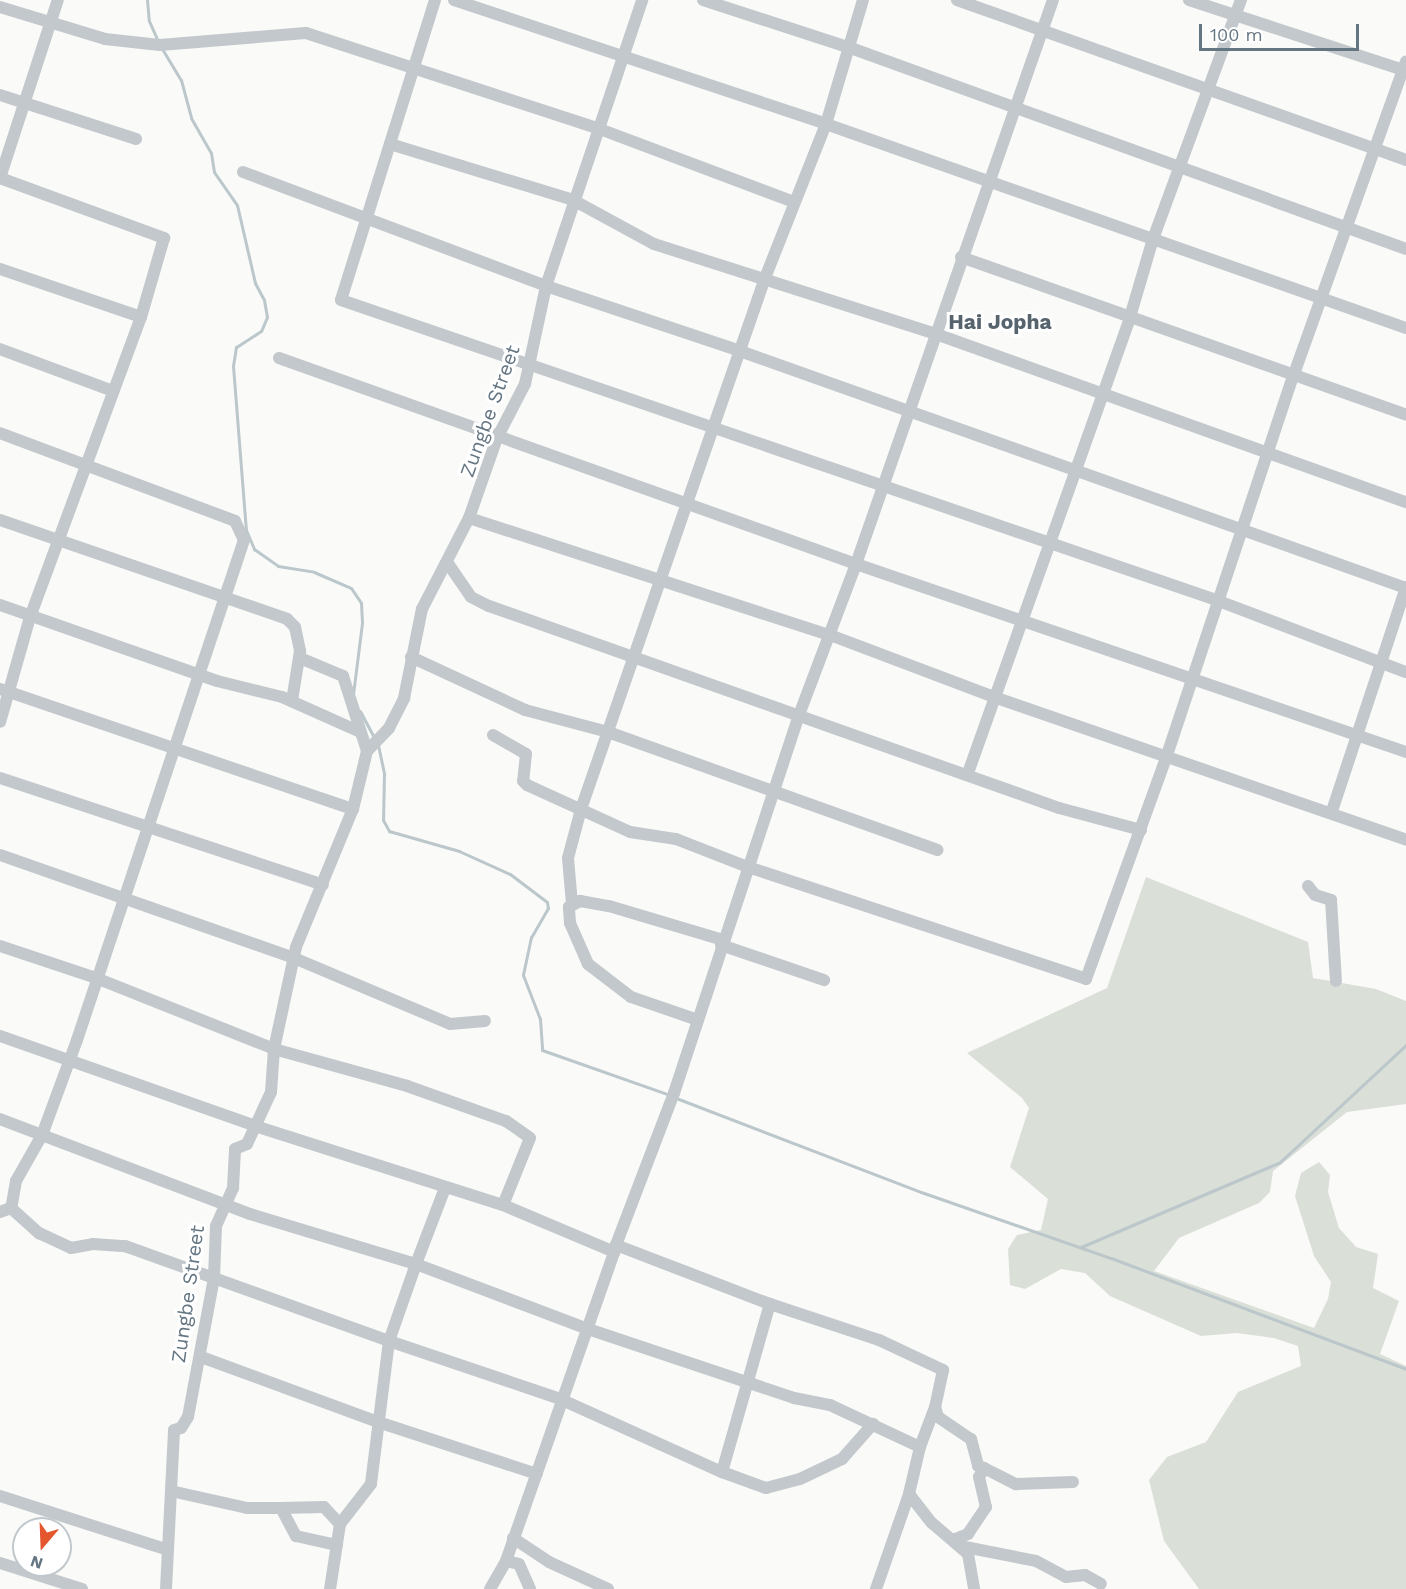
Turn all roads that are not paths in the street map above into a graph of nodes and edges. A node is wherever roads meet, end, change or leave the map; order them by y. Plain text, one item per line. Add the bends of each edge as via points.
1 (58, 0) edge
2 (435, 0) edge
3 (454, 0) edge
4 (642, 0) edge
5 (703, 0) edge
6 (863, 0) edge
7 (957, 0) edge
8 (1053, 0) edge
9 (1189, 0) edge
10 (1241, 0) edge
11 (0, 7) edge
12 (1235, 17) junction
13 (51, 23) junction
14 (1041, 31) junction
15 (848, 47) junction
16 (623, 57) junction
17 (1405, 67) edge
18 (415, 68) junction
19 (1209, 91) junction
20 (0, 94) edge
21 (24, 103) junction
22 (1014, 107) junction
23 (826, 124) junction
24 (597, 128) junction
25 (136, 139) dead end
26 (390, 144) junction
27 (1373, 150) junction
28 (1406, 160) edge
29 (1179, 167) junction
30 (243, 172) dead end
31 (0, 178) edge
32 (989, 181) junction
33 (573, 200) junction
34 (794, 202) junction
35 (366, 221) junction
36 (1348, 227) junction
37 (1153, 239) junction
38 (1406, 249) edge
39 (961, 257) junction
40 (0, 269) edge
41 (765, 278) junction
42 (546, 286) junction
43 (1321, 298) junction
44 (141, 317) junction
45 (1130, 317) junction
46 (1406, 328) edge
47 (936, 334) junction
48 (0, 349) edge
49 (740, 351) junction
50 (279, 358) dead end
51 (531, 367) junction
52 (1294, 374) junction
53 (113, 391) junction
54 (1102, 396) junction
55 (909, 413) junction
56 (1406, 415) edge
57 (714, 430) junction
58 (0, 434) edge
59 (497, 438) junction
60 (1268, 453) junction
61 (85, 464) junction
62 (1074, 472) junction
63 (881, 487) junction
64 (1406, 502) edge
65 (688, 505) junction
66 (469, 518) junction
67 (0, 520) edge
68 (1241, 530) junction
69 (56, 540) junction
70 (1049, 544) junction
71 (447, 562) junction
72 (856, 564) junction
73 (660, 580) junction
74 (1406, 588) edge
75 (224, 597) junction
76 (1216, 600) junction
77 (0, 605) edge
78 (30, 617) junction
79 (1022, 621) junction
80 (830, 635) junction
81 (633, 656) junction
82 (411, 657) junction
83 (300, 658) junction
84 (1379, 663) junction
85 (1406, 672) edge
86 (198, 674) junction
87 (1191, 681) junction
88 (3, 690) edge
89 (994, 697) junction
90 (292, 701) junction
91 (800, 715) junction
92 (0, 722) edge
93 (358, 730) junction
94 (608, 732) junction
95 (493, 735) dead end
96 (1358, 736) junction
97 (369, 749) junction
98 (172, 750) junction
99 (1406, 752) edge
100 (1166, 758) junction
101 (968, 773) junction
102 (0, 778) edge
103 (773, 793) junction
104 (353, 809) junction
105 (581, 809) junction
106 (1332, 812) junction
107 (148, 827) junction
108 (1141, 830) junction
109 (1406, 840) edge
110 (937, 850) dead end
111 (0, 855) edge
112 (748, 867) junction
113 (323, 885) junction
114 (1308, 886) dead end
115 (124, 898) junction
116 (572, 904) junction
117 (722, 943) junction
118 (0, 946) edge
119 (294, 958) junction
120 (96, 978) junction
121 (824, 981) dead end
122 (1336, 981) dead end
123 (695, 1019) junction
124 (486, 1021) dead end
125 (0, 1036) edge
126 (274, 1049) junction
127 (69, 1061) junction
128 (0, 1119) edge
129 (255, 1126) junction
130 (42, 1135) junction
131 (446, 1188) junction
132 (226, 1202) junction
133 (503, 1205) junction
134 (5, 1210) edge
135 (615, 1249) junction
136 (416, 1264) junction
137 (214, 1278) junction
138 (770, 1304) junction
139 (588, 1329) junction
140 (389, 1341) junction
141 (204, 1358) dead end
142 (749, 1381) junction
143 (560, 1399) junction
144 (935, 1407) junction
145 (378, 1422) junction
146 (873, 1424) junction
147 (920, 1447) junction
148 (984, 1468) junction
149 (722, 1472) junction
150 (537, 1474) junction
151 (1073, 1482) dead end
152 (171, 1491) junction
153 (909, 1494) junction
154 (0, 1496) edge
155 (281, 1508) junction
156 (340, 1524) junction
157 (513, 1538) junction
158 (958, 1542) junction
159 (337, 1545) junction
160 (168, 1550) junction
161 (506, 1561) junction
162 (0, 1563) edge
163 (1101, 1584) dead end
164 (81, 1589) edge
165 (166, 1589) edge
166 (330, 1589) edge
167 (490, 1589) edge
168 (530, 1589) edge
169 (608, 1589) edge
170 (876, 1589) edge
171 (974, 1589) edge

1 - 13 street
2 - 18 street
3 - 16 street
4 - 16 street, Zungbe Street
5 - 15 street
6 - 15 street
7 - 14 street
8 - 14 street
9 - 12 street
10 - 12 street
11 - 13 street
12 - 17 street
12 - 19 street
13 - 18 street via 105,39 160,45 306,33
13 - 21 street
14 - 19 street
14 - 22 street
15 - 22 street
15 - 23 street
16 - 23 street
16 - 24 street, Zungbe Street
17 - 27 street
18 - 24 street
18 - 26 street
19 - 27 street
19 - 29 street
20 - 21 street
21 - 25 street
21 - 31 street
22 - 29 street
22 - 32 street
23 - 32 street
23 - 34 street
24 - 33 street, Zungbe Street
24 - 34 street
26 - 33 street
26 - 35 street
27 - 28 street
27 - 36 street
29 - 36 street
29 - 37 street
30 - 35 street
31 - 44 street via 164,238
32 - 37 street
32 - 39 street
33 - 41 street via 654,244
33 - 42 street, Zungbe Street
34 - 41 street
35 - 42 street
35 - 51 street via 341,300
36 - 38 street
36 - 43 street
37 - 43 street
37 - 45 street
39 - 45 street
39 - 47 street
40 - 44 street
41 - 47 street
41 - 49 street
42 - 49 street
42 - 51 street, Zungbe Street
43 - 46 street
43 - 52 street
44 - 53 street
45 - 52 street
45 - 54 street
47 - 54 street
47 - 55 street
48 - 53 street
49 - 55 street
49 - 57 street
50 - 59 street
51 - 57 street
51 - 59 street, Zungbe Street
52 - 56 street
52 - 60 street
53 - 61 street
54 - 60 street
54 - 62 street
55 - 62 street
55 - 63 street
57 - 63 street
57 - 65 street
58 - 61 street
59 - 65 street
59 - 66 street, Zungbe Street
60 - 64 street
60 - 68 street
61 - 69 street
61 - 75 street via 235,521 244,540
62 - 68 street
62 - 70 street
63 - 70 street
63 - 72 street
65 - 72 street
65 - 73 street
66 - 71 street, Zungbe Street
66 - 73 street
67 - 69 street
68 - 74 street
68 - 76 street
69 - 75 street
69 - 78 street
70 - 76 street
70 - 79 street
71 - 81 street via 465,590 480,603
71 - 82 street, Zungbe Street via 422,609
72 - 79 street
72 - 80 street
73 - 80 street
73 - 81 street
74 - 84 street
75 - 83 street via 292,622
75 - 86 street
76 - 84 street
76 - 87 street
77 - 78 street
78 - 86 street
78 - 88 street
79 - 87 street
79 - 89 street
80 - 89 street
80 - 91 street
81 - 91 street
81 - 94 street
82 - 94 street via 525,710
82 - 97 street, Zungbe Street via 404,698 389,728
83 - 90 street
83 - 93 street via 343,676
84 - 85 street
84 - 96 street
86 - 90 street
86 - 98 street
87 - 96 street
87 - 100 street
88 - 92 street
88 - 98 street
89 - 100 street
89 - 101 street
90 - 93 street
91 - 101 street
91 - 103 street
93 - 97 street
94 - 103 street
94 - 105 street
95 - 105 street via 526,754 523,781
96 - 99 street
96 - 106 street
97 - 104 street, Zungbe Street
98 - 104 street
98 - 107 street
100 - 106 street
100 - 108 street
101 - 108 street via 1059,808
102 - 107 street
103 - 110 street
103 - 112 street
104 - 113 street, Zungbe Street
105 - 112 street via 630,832 676,839
105 - 116 street via 568,858
106 - 109 street
107 - 113 street
107 - 115 street
108 - 112 street via 1086,979
111 - 115 street
112 - 117 street
113 - 119 street, Zungbe Street
114 - 122 street via 1315,895 1331,900
115 - 119 street
115 - 120 street
116 - 117 street via 580,901 609,906
116 - 123 street via 568,910 570,923 588,964 632,997
117 - 121 street
117 - 123 street
118 - 120 street
119 - 124 street via 450,1024
119 - 126 street, Zungbe Street
120 - 126 street
120 - 127 street
123 - 135 street via 674,1093
125 - 127 street
126 - 129 street, Zungbe Street via 272,1092
126 - 133 street via 407,1086 506,1121 530,1138
127 - 129 street
127 - 130 street
128 - 130 street
129 - 131 street
129 - 132 street, Zungbe Street via 247,1144 234,1149 232,1188
130 - 132 street
130 - 134 street
131 - 133 street
131 - 136 street
132 - 136 street via 250,1214
132 - 137 street, Zungbe Street via 216,1226
133 - 135 street
134 - 137 street via 71,1248 93,1244 125,1246
135 - 138 street
135 - 139 street
136 - 139 street
136 - 140 street
137 - 140 street
137 - 152 street, Zungbe Street via 188,1417 181,1428 174,1430
138 - 142 street
138 - 144 street via 879,1340 943,1370
139 - 142 street
139 - 143 street
140 - 143 street
140 - 145 street
141 - 145 street
142 - 146 street via 794,1398 830,1405
142 - 149 street
143 - 149 street
143 - 150 street
144 - 147 street
144 - 148 street via 938,1417 971,1439 978,1466
145 - 150 street
145 - 156 street via 371,1484
146 - 147 street
146 - 149 street via 842,1459 800,1479 766,1488
147 - 153 street
148 - 151 street via 1016,1484
148 - 158 street via 979,1478 986,1507
150 - 157 street
152 - 155 street via 247,1508
152 - 160 street, Zungbe Street
153 - 158 street via 932,1523
153 - 170 street
154 - 160 street
155 - 156 street via 324,1507
155 - 159 street via 296,1536
156 - 159 street
157 - 161 street
157 - 169 street via 549,1562
158 - 163 street via 1027,1559 1066,1577 1085,1575
158 - 171 street via 970,1560
159 - 166 street
160 - 165 street, Zungbe Street
161 - 167 street
161 - 168 street via 519,1564
162 - 164 street

